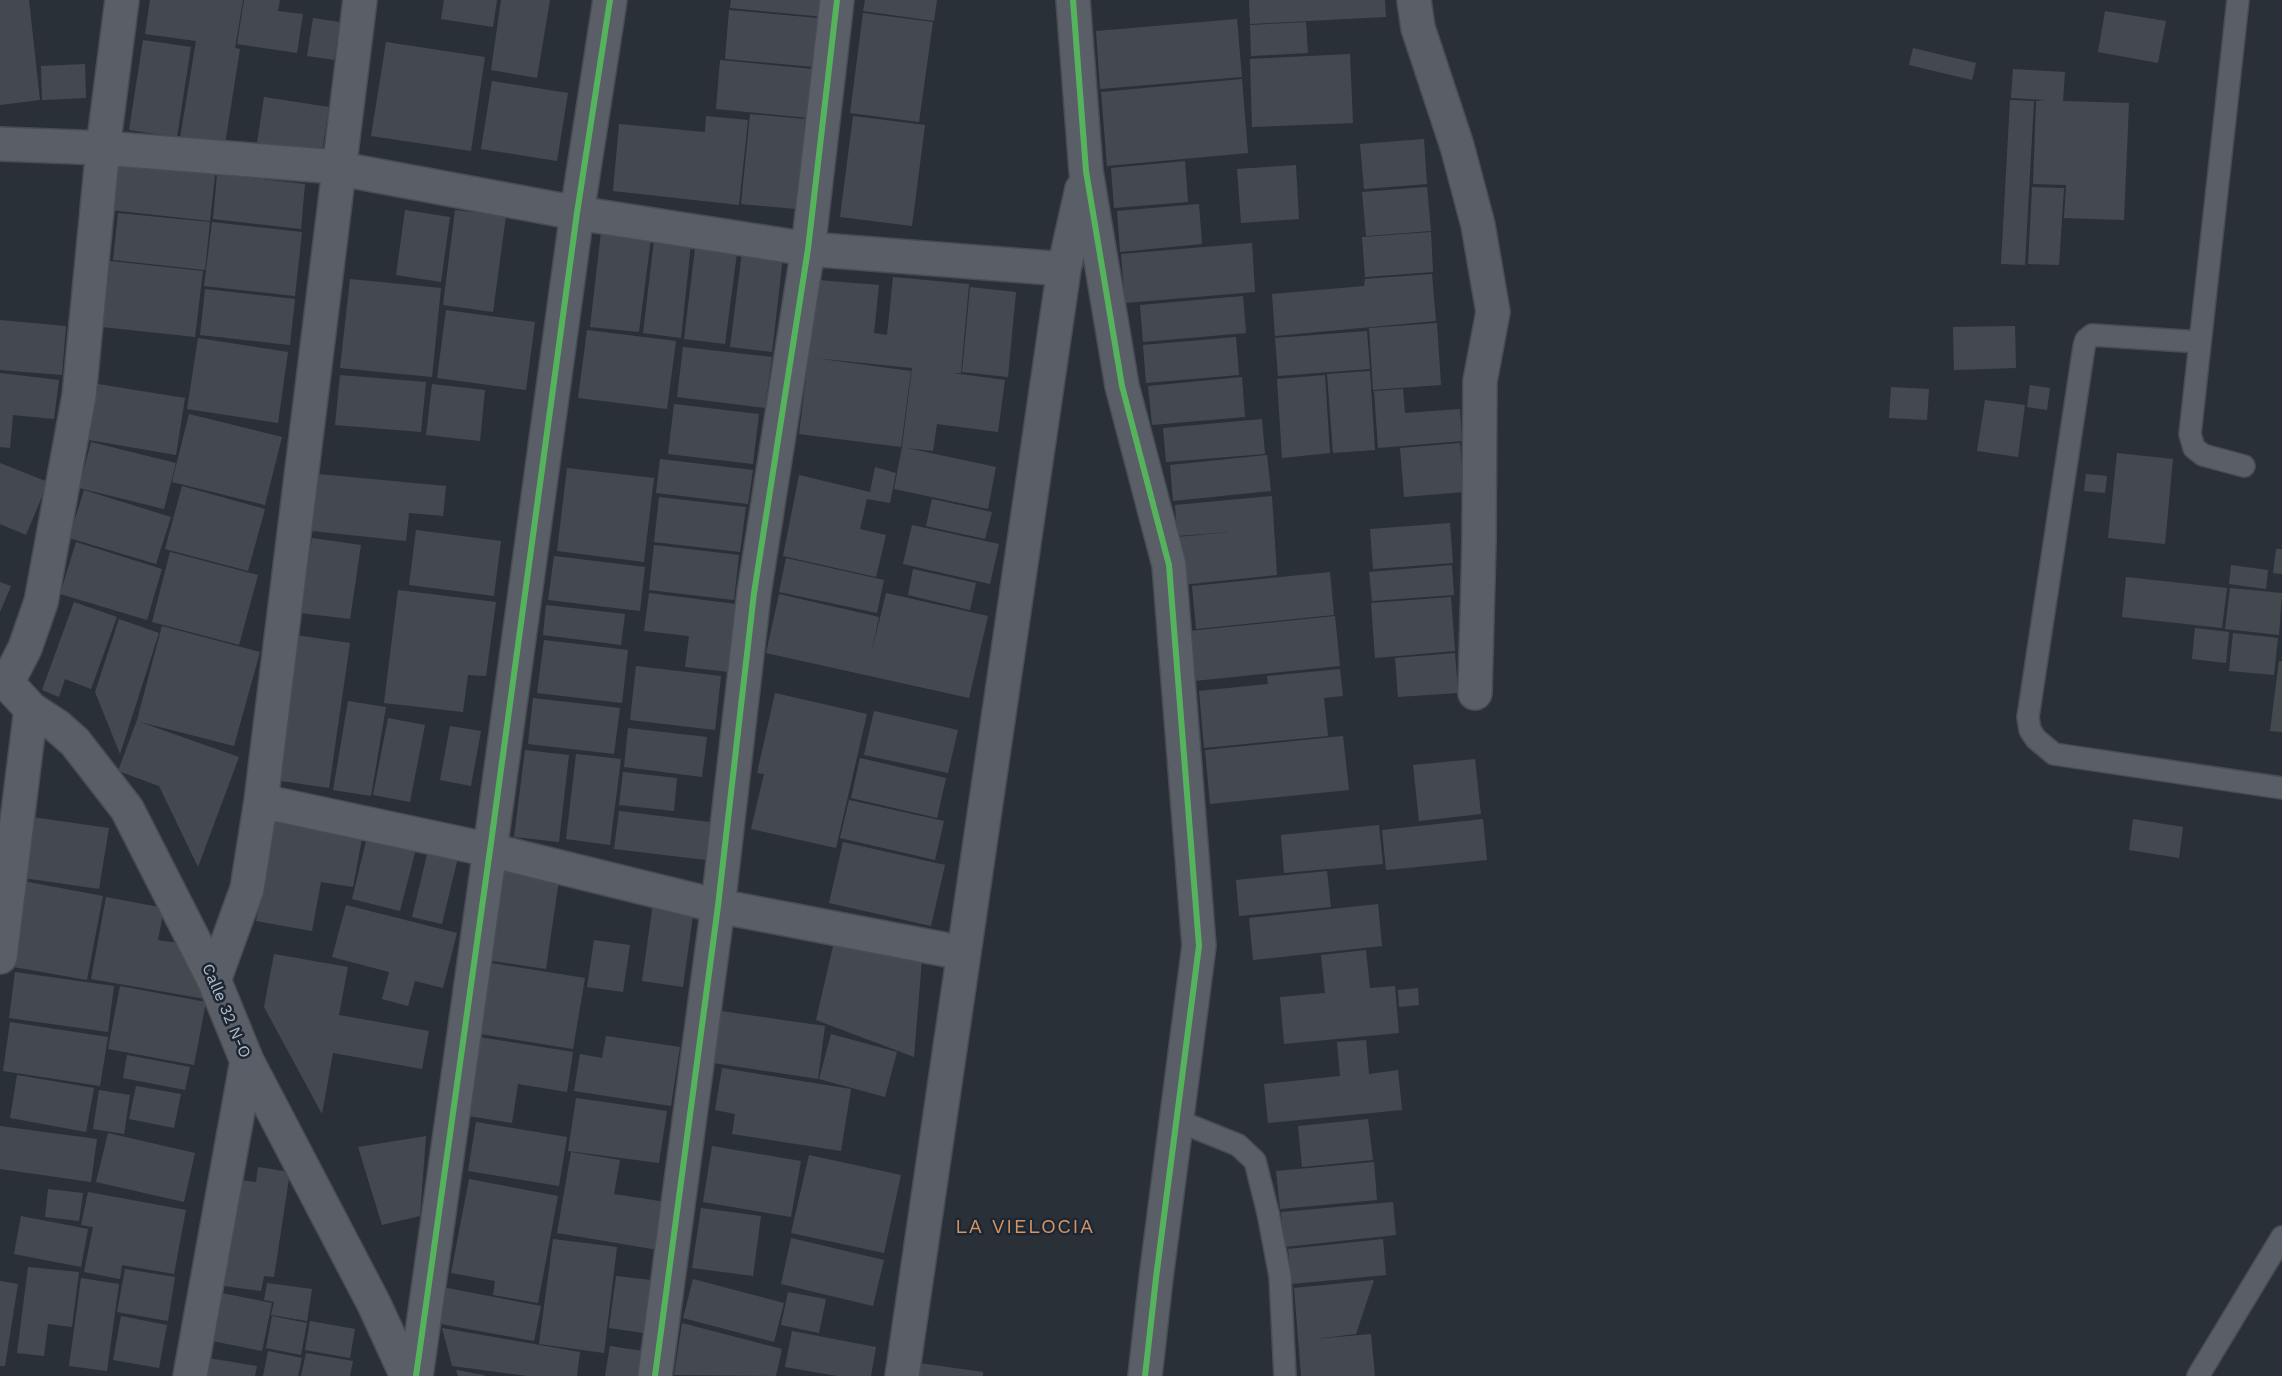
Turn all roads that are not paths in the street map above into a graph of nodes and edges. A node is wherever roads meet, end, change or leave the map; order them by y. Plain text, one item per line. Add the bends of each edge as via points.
1 (122, 0) edge
2 (360, 0) edge
3 (610, 0) edge
4 (837, 0) edge
5 (1073, 0) edge
6 (1414, 0) edge
7 (2238, 0) edge
8 (0, 144) edge
9 (103, 148) junction
10 (339, 169) junction
11 (1086, 171) junction
12 (577, 213) junction
13 (808, 249) junction
14 (1064, 269) junction
15 (2200, 342) junction
16 (2244, 466) dead end
17 (3, 681) edge
18 (1475, 693) dead end
19 (31, 709) junction
20 (2282, 788) edge
21 (261, 801) junction
22 (490, 850) junction
23 (718, 906) junction
24 (963, 953) junction
25 (0, 957) edge
26 (214, 980) junction
27 (247, 1061) junction
28 (1176, 1120) junction
29 (2282, 1237) edge
30 (190, 1376) edge
31 (407, 1376) edge
32 (416, 1376) edge
33 (656, 1376) edge
34 (902, 1376) edge
35 (1145, 1376) edge
36 (1285, 1376) edge
37 (2198, 1376) edge

1 - 9 street
2 - 10 street
3 - 12 street
4 - 13 street
5 - 11 street
6 - 18 street via 1418,28 1478,225 1493,312 1479,381
7 - 15 lane
8 - 9 street
9 - 10 street
9 - 17 street via 76,408 41,602 25,648
10 - 12 street
10 - 21 street
11 - 14 street
11 - 28 street via 1122,387 1169,565 1199,946
12 - 13 street
12 - 22 street
13 - 14 street
13 - 23 street via 754,593
14 - 24 street
15 - 16 lane via 2190,434 2194,448 2203,455
15 - 20 lane via 2092,335 2086,340 2029,705 2030,730 2054,754
17 - 19 street, Calle 32 N-O
19 - 25 street
19 - 26 street, Calle 32 N-O via 75,742 127,809
21 - 22 street
21 - 26 street via 247,889
22 - 23 street
22 - 32 street
23 - 24 street
23 - 33 street
24 - 34 street
26 - 27 street, Calle 32 N-O
27 - 30 street
27 - 31 street, Calle 32 N-O via 374,1304
28 - 35 street
28 - 36 lane via 1238,1145 1255,1161 1280,1276
29 - 37 lane

